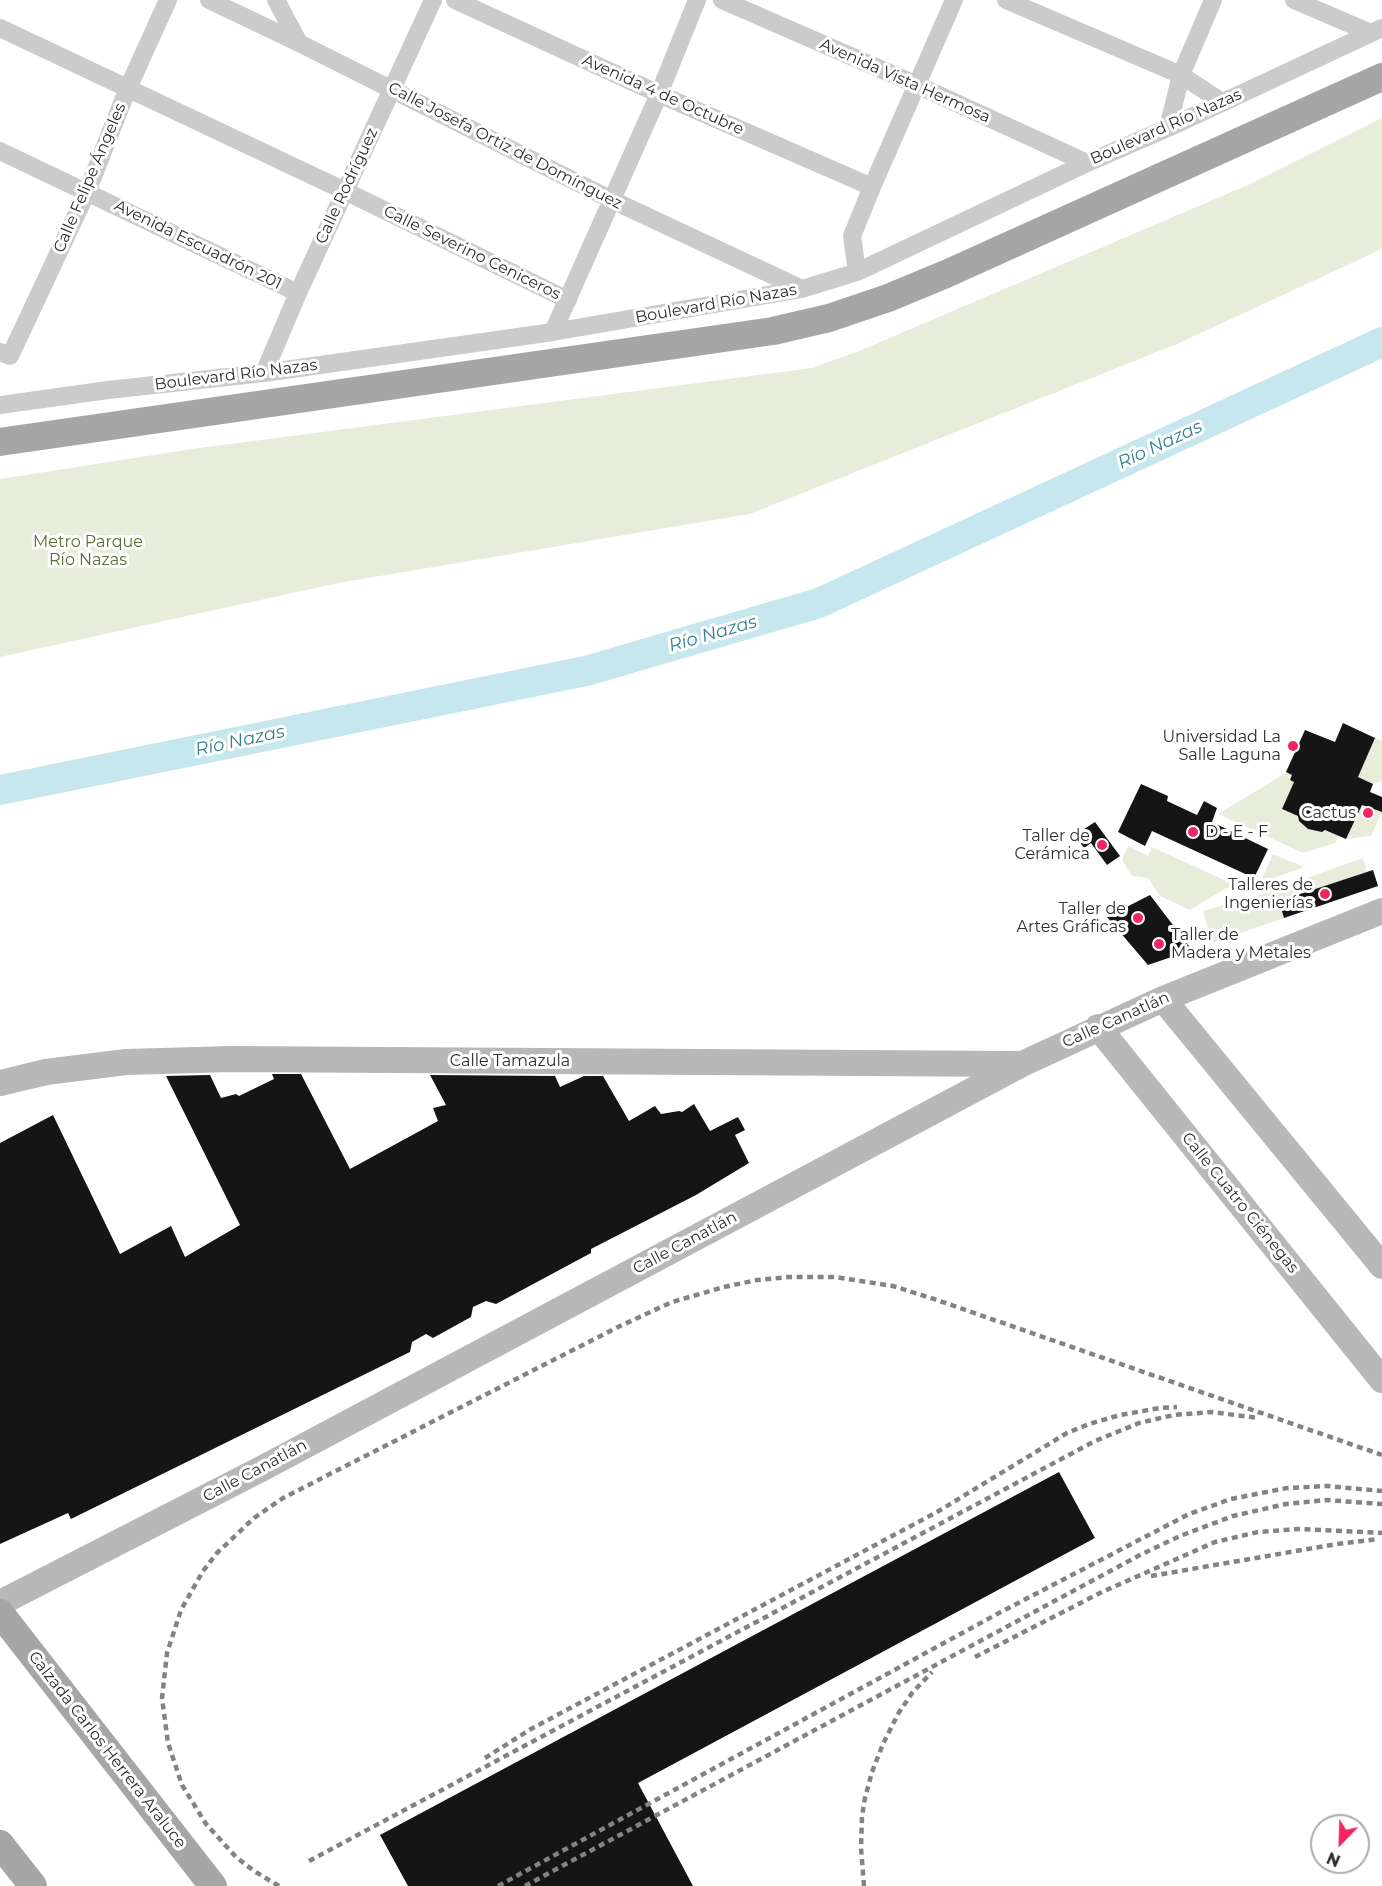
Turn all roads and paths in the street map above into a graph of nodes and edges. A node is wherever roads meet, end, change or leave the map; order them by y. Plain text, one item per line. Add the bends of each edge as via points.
1 (168, 0) edge
2 (209, 0) edge
3 (276, 0) edge
4 (433, 0) edge
5 (455, 0) edge
6 (697, 0) edge
7 (722, 0) edge
8 (954, 0) edge
9 (1006, 0) edge
10 (1213, 0) edge
11 (1294, 0) edge
12 (0, 28) edge
13 (1376, 31) edge
14 (299, 43) junction
15 (1181, 75) junction
16 (1382, 77) edge
17 (917, 85) junction
18 (128, 88) junction
19 (392, 89) junction
20 (659, 94) junction
21 (1222, 102) junction
22 (1168, 128) junction
23 (0, 151) edge
24 (1087, 163) junction
25 (872, 187) junction
26 (345, 191) junction
27 (87, 192) junction
28 (612, 200) junction
29 (857, 272) junction
30 (802, 289) junction
31 (298, 293) junction
32 (568, 300) junction
33 (553, 332) junction
34 (5, 354) edge
35 (264, 373) junction
36 (0, 405) edge
37 (0, 442) edge
38 (1382, 911) edge
39 (1163, 999) junction
40 (1098, 1027) junction
41 (1022, 1064) junction
42 (0, 1083) edge
43 (1382, 1266) edge
44 (1382, 1380) edge
45 (0, 1603) edge
46 (0, 1613) edge
47 (0, 1844) edge
48 (33, 1886) edge
49 (213, 1886) edge

1 - 18 street, Calle Felipe Ángeles
2 - 14 street, Calle Josefa Ortiz de Domínguez
3 - 14 street
4 - 19 street, Calle Rodríguez
5 - 20 street, Avenida 4 de Octubre
6 - 20 street
7 - 17 street, Avenida Vista Hermosa
8 - 17 street
9 - 15 street
10 - 15 street
11 - 13 street
12 - 18 street, Calle Severino Ceniceros
13 - 21 street, Boulevard Río Nazas
14 - 19 street, Calle Josefa Ortiz de Domínguez
15 - 21 street
15 - 22 street
16 - 37 main road, Boulevard Río Nazas via 946,274 829,318 773,331
17 - 24 street, Avenida Vista Hermosa
17 - 25 street
18 - 26 street, Calle Severino Ceniceros
18 - 27 street, Calle Felipe Ángeles
19 - 26 street, Calle Rodríguez
19 - 28 street, Calle Josefa Ortiz de Domínguez
20 - 25 street, Avenida 4 de Octubre
20 - 28 street
21 - 22 street, Boulevard Río Nazas
22 - 24 street, Boulevard Río Nazas
23 - 27 street, Avenida Escuadrón 201
24 - 29 street, Boulevard Río Nazas
25 - 29 street via 852,236
26 - 31 street, Calle Rodríguez
26 - 32 street, Calle Severino Ceniceros
27 - 31 street, Avenida Escuadrón 201
27 - 34 street, Calle Felipe Ángeles
28 - 30 street, Calle Josefa Ortiz de Domínguez
28 - 32 street
29 - 30 street, Boulevard Río Nazas
30 - 33 street, Boulevard Río Nazas
31 - 35 street, Calle Rodríguez
32 - 33 street, Calle Severino Ceniceros
33 - 35 street, Boulevard Río Nazas
35 - 36 street, Boulevard Río Nazas
38 - 39 street, Calle Canatlán
39 - 40 street, Calle Canatlán
39 - 43 street
40 - 41 street, Calle Canatlán
40 - 44 street, Calle Cuatro Ciénegas
41 - 42 street, Calle Tamazula via 231,1059 126,1062 46,1072
41 - 45 street, Calle Canatlán via 263,1468
46 - 49 main road, Calzada Carlos Herrera Araluce
47 - 48 main road

